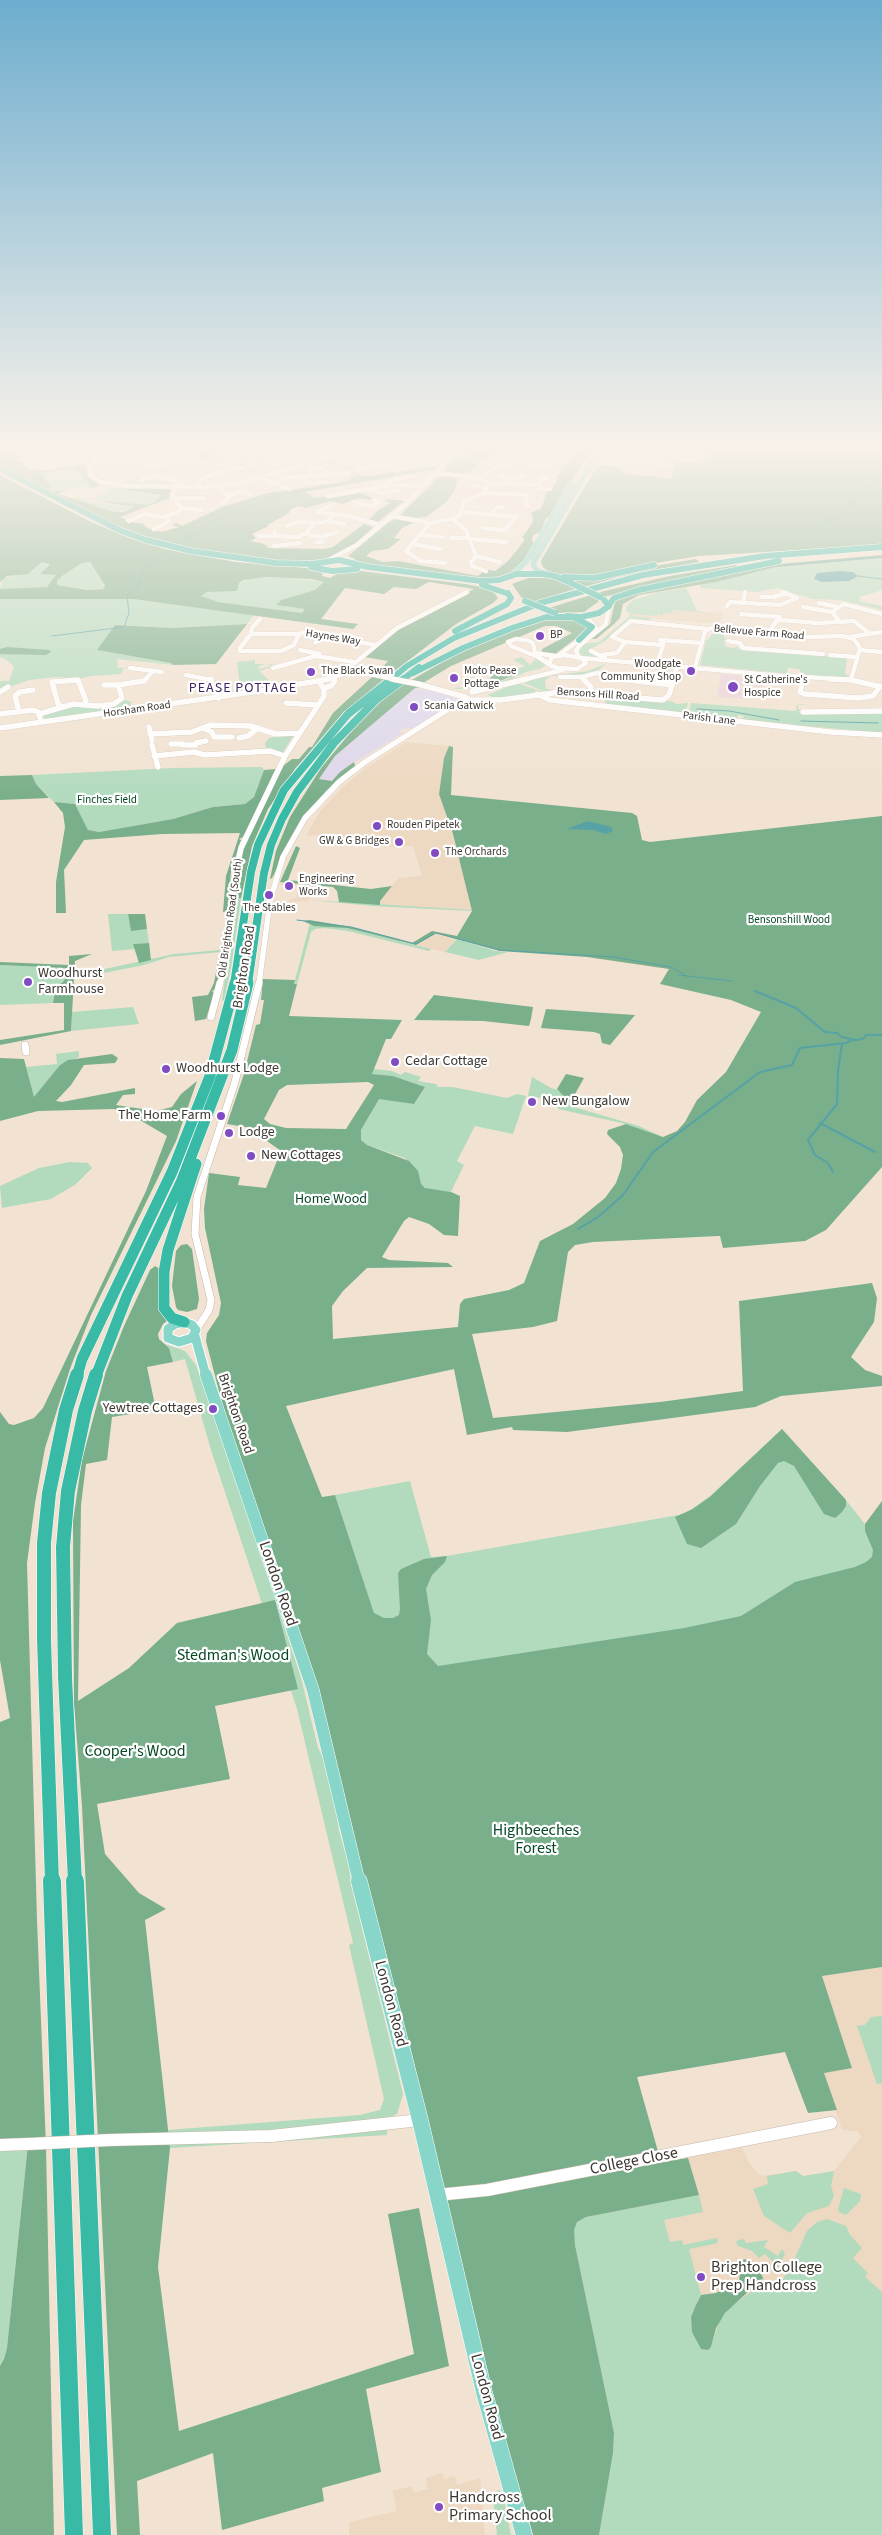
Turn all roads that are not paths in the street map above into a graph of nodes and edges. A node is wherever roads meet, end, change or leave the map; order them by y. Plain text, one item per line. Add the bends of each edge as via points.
1 (277, 562) edge
2 (283, 562) edge
3 (327, 562) edge
4 (431, 562) edge
5 (471, 562) edge
6 (526, 562) edge
7 (534, 562) edge
8 (709, 562) edge
9 (741, 562) edge
10 (773, 562) edge
11 (442, 563) dead end
12 (324, 564) junction
13 (660, 564) dead end
14 (346, 565) junction
15 (486, 571) dead end
16 (553, 575) junction
17 (511, 576) junction
18 (503, 579) junction
19 (467, 592) dead end
20 (507, 593) junction
21 (754, 596) dead end
22 (761, 597) dead end
23 (743, 603) junction
24 (819, 603) dead end
25 (609, 605) junction
26 (780, 605) junction
27 (727, 606) dead end
28 (803, 607) dead end
29 (838, 607) junction
30 (832, 612) junction
31 (741, 614) dead end
32 (882, 614) edge
33 (556, 615) junction
34 (574, 617) junction
35 (780, 618) junction
36 (260, 619) dead end
37 (839, 621) junction
38 (664, 624) junction
39 (708, 629) junction
40 (882, 632) edge
41 (769, 633) junction
42 (869, 633) junction
43 (250, 634) junction
44 (298, 634) junction
45 (324, 635) junction
46 (799, 637) junction
47 (849, 637) junction
48 (579, 640) junction
49 (728, 641) dead end
50 (625, 642) junction
51 (662, 642) junction
52 (316, 643) dead end
53 (702, 643) junction
54 (375, 645) junction
55 (300, 650) dead end
56 (860, 650) junction
57 (251, 651) junction
58 (591, 651) dead end
59 (796, 652) junction
60 (882, 652) edge
61 (322, 654) junction
62 (823, 654) dead end
63 (830, 655) dead end
64 (556, 656) junction
65 (580, 657) junction
66 (857, 657) junction
67 (246, 659) dead end
68 (612, 661) junction
69 (354, 662) junction
70 (550, 664) junction
71 (586, 664) junction
72 (657, 665) junction
73 (408, 666) junction
74 (277, 667) dead end
75 (604, 667) dead end
76 (678, 667) junction
77 (695, 667) junction
78 (130, 668) dead end
79 (569, 670) junction
80 (153, 671) junction
81 (162, 672) dead end
82 (351, 672) junction
83 (598, 673) junction
84 (186, 675) dead end
85 (334, 677) junction
86 (405, 677) junction
87 (560, 677) dead end
88 (583, 677) junction
89 (803, 677) junction
90 (319, 680) junction
91 (851, 680) junction
92 (517, 681) junction
93 (104, 684) dead end
94 (119, 685) junction
95 (672, 685) junction
96 (8, 687) dead end
97 (881, 687) edge
98 (324, 688) junction
99 (493, 689) junction
100 (33, 690) dead end
101 (0, 692) edge
102 (537, 694) junction
103 (590, 694) junction
104 (468, 695) junction
105 (484, 696) junction
106 (218, 698) junction
107 (858, 698) junction
108 (476, 700) junction
109 (496, 700) junction
110 (289, 702) dead end
111 (84, 704) junction
112 (317, 705) junction
113 (459, 705) junction
114 (63, 707) junction
115 (882, 711) edge
116 (19, 712) junction
117 (804, 712) dead end
118 (871, 712) junction
119 (0, 714) edge
120 (39, 714) junction
121 (42, 722) junction
122 (149, 727) dead end
123 (0, 728) edge
124 (203, 728) junction
125 (258, 728) junction
126 (299, 733) junction
127 (150, 734) junction
128 (882, 735) edge
129 (232, 737) dead end
130 (239, 738) dead end
131 (206, 741) dead end
132 (171, 744) dead end
133 (191, 746) junction
134 (154, 756) junction
135 (285, 756) junction
136 (158, 767) dead end
137 (211, 1018) dead end
138 (210, 1112) junction
139 (191, 1328) junction
140 (175, 1342) junction
141 (201, 1361) junction
142 (242, 1476) joint
143 (420, 2120) junction
144 (831, 2123) dead end
145 (0, 2145) edge
146 (437, 2195) junction
147 (74, 2535) edge
148 (102, 2535) edge
149 (524, 2535) edge

1 - 12 highway
2 - 12 highway
3 - 12 street
4 - 11 street
5 - 15 street via 472,566
6 - 17 main road
7 - 16 main road via 536,570
8 - 73 highway via 615,581 540,602 448,642
9 - 86 highway via 637,580 547,605 441,653
10 - 25 highway via 702,575 620,596 611,600
12 - 14 highway
12 - 14 highway via 334,571
13 - 16 highway via 591,578
14 - 18 highway via 474,581
14 - 20 highway via 468,583
16 - 17 highway via 530,573
16 - 25 highway, bridge via 600,597
17 - 18 highway
18 - 20 highway via 499,586
19 - 54 street via 408,621
20 - 33 highway, bridge
20 - 73 highway via 511,600 507,604 450,634
21 - 23 street via 745,594
22 - 26 street via 784,593 797,599
23 - 26 street
23 - 27 street via 728,602
24 - 29 street
25 - 34 highway via 596,614
25 - 65 street via 606,624 576,650
26 - 35 street
28 - 30 street
29 - 30 street
29 - 32 street via 848,604
30 - 37 street
31 - 35 street
33 - 34 highway
33 - 48 highway via 591,625
33 - 86 highway via 493,635
34 - 48 street via 590,621 596,627
35 - 37 street via 816,623
35 - 41 street
36 - 43 street
37 - 42 street via 856,621
38 - 39 street
38 - 50 street via 628,622 612,637
38 - 51 street
39 - 41 street, Bellevue Farm Road
39 - 53 street, Bellevue Farm Road
40 - 42 street, Bellevue Farm Road
41 - 46 street, Bellevue Farm Road
42 - 47 street, Bellevue Farm Road
43 - 44 street
43 - 57 street, Haynes Way via 240,649
44 - 45 street, Haynes Way
44 - 57 street, Haynes Way via 296,643 283,650
45 - 52 street
45 - 54 street, Haynes Way
46 - 47 street, Bellevue Farm Road
46 - 59 street
47 - 56 street via 855,640
48 - 64 street
49 - 59 street via 740,643 742,647
50 - 51 street
50 - 58 street via 617,653 603,657
51 - 53 street
51 - 72 street
53 - 77 street, Bellevue Farm Road
54 - 69 street
55 - 61 street
56 - 60 street
56 - 66 street
57 - 67 street
59 - 62 street
61 - 69 street
61 - 74 street
63 - 66 street
64 - 65 street
64 - 70 street via 550,659
64 - 70 street via 535,653 534,644 526,640 508,642
65 - 68 street
65 - 71 street
66 - 91 street
68 - 71 street
68 - 72 street
69 - 82 street via 349,667
70 - 79 street
70 - 92 street via 547,669
71 - 79 street
72 - 76 street
73 - 147 highway via 367,696 323,741 284,790 269,818 254,858 237,974 210,1076 172,1172 82,1359 66,1410 49,1492 44,1543 44,1647
75 - 83 street
76 - 77 street
76 - 95 street, Bensons Hill Road
77 - 89 street
78 - 80 street
79 - 92 street
80 - 81 street
80 - 94 street via 144,681
82 - 85 street, Horsham Road
82 - 104 street, Horsham Road, bridge
83 - 88 street
83 - 95 street via 625,680
84 - 106 street via 211,678 212,689
85 - 90 street, Horsham Road
85 - 98 street, Old Brighton Road (South) via 331,686
86 - 138 highway via 334,743 297,792 282,819 264,872 240,1021
87 - 88 street
88 - 103 street via 591,687
89 - 91 street
89 - 107 street via 801,693
90 - 98 street
90 - 106 street, Horsham Road
91 - 97 street
92 - 99 street
93 - 94 street
94 - 111 street via 122,698 116,704
95 - 103 street, Bensons Hill Road via 667,698 661,700
96 - 101 street
97 - 107 street via 874,695
98 - 112 street, Old Brighton Road (South)
99 - 104 street
99 - 105 street
100 - 116 street via 15,696
102 - 103 street, Bensons Hill Road
102 - 109 street, Bensons Hill Road
102 - 128 street, Parish Lane via 550,700 667,714
104 - 105 street, Bensons Hill Road
104 - 108 street
104 - 113 street, Brighton Road
105 - 108 street
105 - 109 street, Bensons Hill Road
106 - 121 street, Horsham Road
107 - 118 street
108 - 109 street, Bensons Hill Road
108 - 113 street, Brighton Road
110 - 112 street
111 - 114 street
111 - 114 street via 86,701 78,680 52,682 58,704
112 - 126 street, Old Brighton Road (South)
113 - 139 street, Brighton Road via 338,782 305,818 283,857 270,901 262,970 250,1025 196,1204 195,1234 211,1298 209,1310
114 - 120 street via 55,712
115 - 118 street
116 - 119 street
116 - 120 street via 34,710
117 - 118 street
120 - 121 street
121 - 123 street, Horsham Road
122 - 127 street
124 - 125 street via 240,725
124 - 127 street via 190,732
124 - 129 street via 212,732 213,737
125 - 126 street via 274,736
125 - 130 street
126 - 135 street, Old Brighton Road (South)
127 - 134 street
131 - 133 street
132 - 133 street
133 - 134 street
133 - 135 street via 205,755 269,750
134 - 136 street
135 - 137 street, Old Brighton Road (South) via 238,858 228,950
138 - 139 highway via 164,1268 164,1308 172,1318
138 - 148 highway via 127,1296 92,1387 70,1482 63,1547 65,1677
139 - 140 main road via 188,1340
139 - 140 main road via 175,1324 168,1329 168,1338
139 - 141 main road, Brighton Road
140 - 141 main road, Brighton Road via 191,1349
141 - 142 main road, Brighton Road
142 - 143 main road, London Road via 313,1690
143 - 145 street, bridge via 271,2136
143 - 146 main road, London Road
144 - 146 street, College Close via 487,2190
146 - 149 main road, London Road via 484,2392

